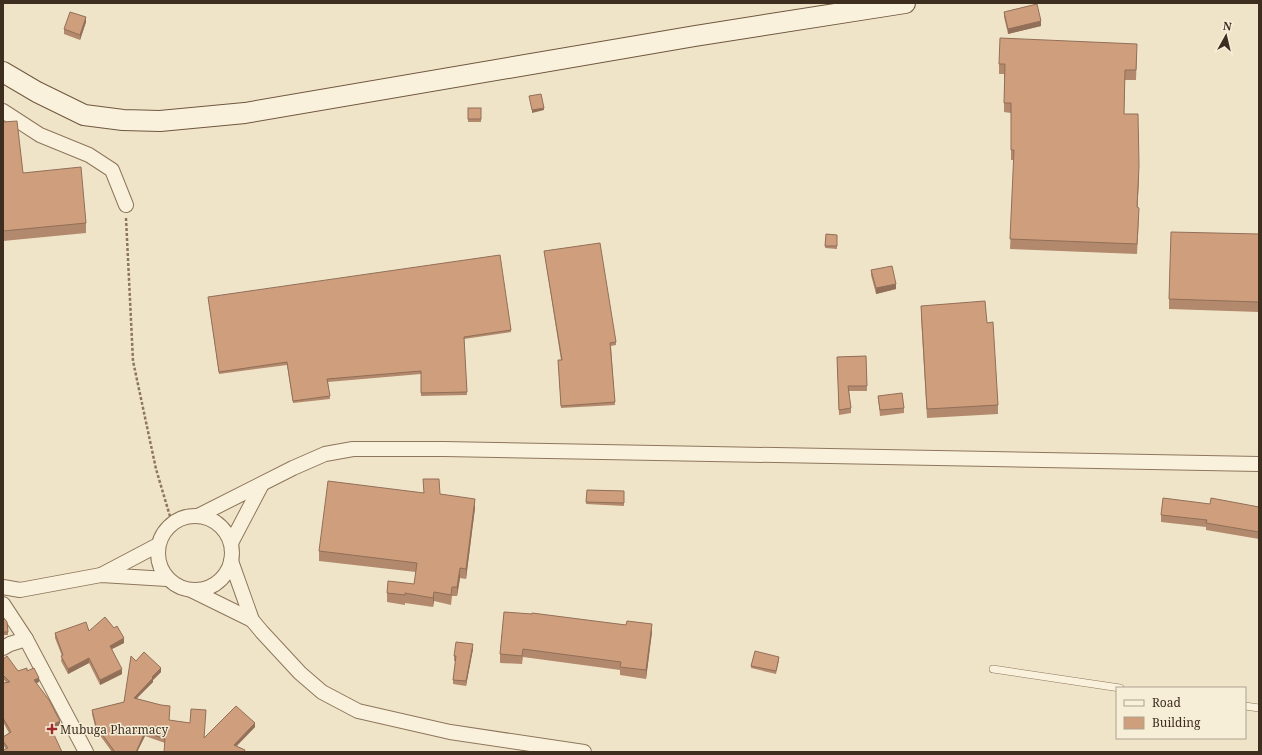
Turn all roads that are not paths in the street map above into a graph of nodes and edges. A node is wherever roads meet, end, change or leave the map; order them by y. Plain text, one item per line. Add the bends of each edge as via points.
1 (905, 3) edge
2 (3, 72) edge
3 (3, 111) edge
4 (126, 205) road end
5 (1259, 464) edge
6 (262, 484) junction
7 (198, 516) junction
8 (231, 543) junction
9 (158, 545) junction
10 (231, 561) junction
11 (101, 575) junction
12 (167, 579) junction
13 (3, 587) edge
14 (191, 590) junction
15 (3, 604) edge
16 (252, 620) junction
17 (26, 639) junction
18 (3, 648) edge
19 (993, 669) dead end
20 (1116, 687) edge
21 (1246, 706) edge
22 (1259, 708) edge
23 (86, 752) edge
24 (584, 752) edge

1 - 2 main road via 245,113 160,122 84,114 37,92
3 - 4 street via 40,134 89,155 112,170
5 - 6 street via 444,448 353,449 325,454
6 - 7 street
6 - 8 street
7 - 8 street via 222,527
7 - 9 street via 189,516 172,523
8 - 10 street
9 - 11 street
9 - 12 street via 158,563
10 - 14 street via 224,577 217,583 200,590
10 - 16 street
11 - 12 street
11 - 13 street via 20,590
12 - 14 street
14 - 16 street
15 - 17 street
16 - 24 street via 300,673 322,692 358,711 450,732
17 - 18 street
17 - 23 street
19 - 20 lane
21 - 22 lane

